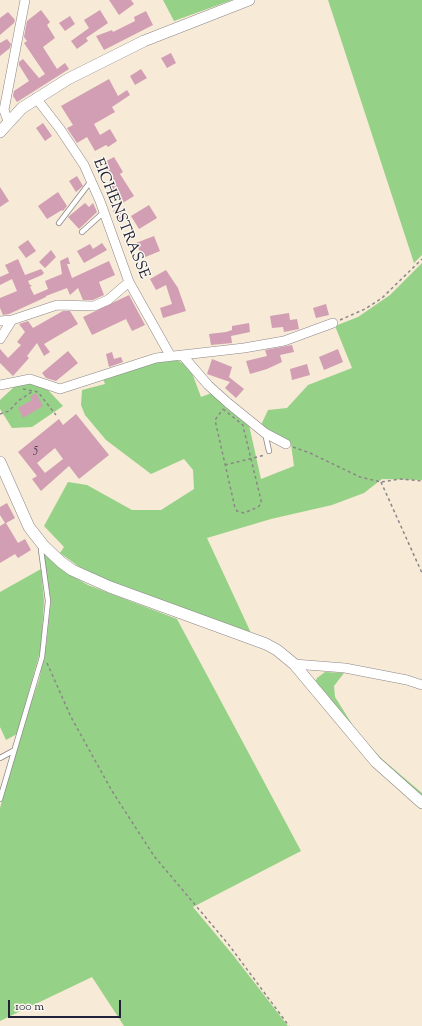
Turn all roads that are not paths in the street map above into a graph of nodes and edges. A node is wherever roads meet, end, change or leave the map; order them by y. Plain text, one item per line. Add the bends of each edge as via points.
1 (25, 0) edge
2 (249, 0) edge
3 (36, 98) junction
4 (8, 122) junction
5 (0, 132) edge
6 (91, 181) junction
7 (104, 212) junction
8 (59, 223) dead end
9 (82, 232) dead end
10 (129, 282) junction
11 (12, 320) junction
12 (0, 321) edge
13 (334, 323) road end
14 (0, 339) edge
15 (170, 355) junction
16 (183, 356) junction
17 (0, 385) edge
18 (265, 433) junction
19 (286, 444) road end
20 (269, 451) road end
21 (0, 462) edge
22 (42, 545) junction
23 (294, 664) junction
24 (422, 685) edge
25 (13, 751) junction
26 (0, 758) edge
27 (0, 799) edge
28 (422, 803) edge

1 - 4 street via 4,110
2 - 3 street via 144,41
3 - 4 street
3 - 6 street, EICHENSTRASSE via 73,146
4 - 5 street
6 - 7 street, EICHENSTRASSE
6 - 8 lane
7 - 9 lane
7 - 10 street, EICHENSTRASSE
10 - 11 street via 108,300 94,306 57,305
10 - 15 street, EICHENSTRASSE
11 - 12 street
11 - 14 street
13 - 16 street via 284,341
15 - 16 street
15 - 17 street via 60,389 30,379
16 - 18 street via 208,385
18 - 19 street
18 - 20 lane
21 - 22 street via 29,527
22 - 23 street via 78,573 266,644
22 - 25 lane via 48,601 42,657
23 - 24 street via 345,668
23 - 28 street via 367,752
25 - 26 lane
25 - 27 lane

